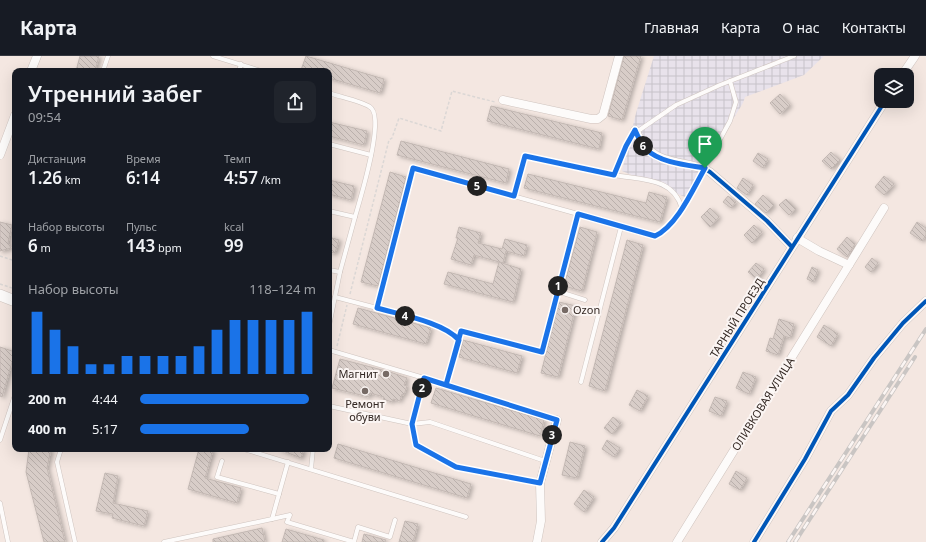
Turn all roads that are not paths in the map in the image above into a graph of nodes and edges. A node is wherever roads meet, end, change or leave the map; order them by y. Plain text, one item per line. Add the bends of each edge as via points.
1 (37, 56) edge
2 (108, 56) edge
3 (213, 56) edge
4 (619, 56) edge
5 (794, 56) edge
6 (915, 56) edge
7 (241, 64) junction
8 (32, 68) edge
9 (104, 68) edge
10 (239, 68) edge
11 (252, 68) edge
12 (907, 68) edge
13 (730, 81) junction
14 (332, 94) edge
15 (503, 100) road end
16 (881, 108) edge
17 (12, 123) edge
18 (635, 130) junction
19 (332, 145) edge
20 (0, 155) edge
21 (371, 155) junction
22 (705, 168) junction
23 (614, 175) junction
24 (514, 196) junction
25 (884, 208) dead end
26 (682, 209) junction
27 (332, 212) edge
28 (578, 214) junction
29 (355, 217) junction
30 (622, 227) junction
31 (797, 238) junction
32 (791, 246) junction
33 (849, 265) junction
34 (332, 271) edge
35 (340, 272) junction
36 (557, 291) junction
37 (0, 295) edge
38 (12, 297) edge
39 (335, 297) junction
40 (585, 300) dead end
41 (926, 301) edge
42 (377, 308) junction
43 (332, 312) edge
44 (430, 324) road end
45 (332, 351) edge
46 (424, 378) junction
47 (581, 382) dead end
48 (446, 385) junction
49 (12, 404) edge
50 (332, 407) edge
51 (557, 420) joint
52 (412, 424) junction
53 (0, 440) edge
54 (60, 452) edge
55 (254, 452) edge
56 (313, 452) edge
57 (222, 461) dead end
58 (545, 461) junction
59 (288, 462) junction
60 (311, 470) junction
61 (540, 483) junction
62 (279, 494) junction
63 (0, 503) edge
64 (466, 517) dead end
65 (272, 519) junction
66 (395, 520) dead end
67 (8, 542) edge
68 (75, 542) edge
69 (164, 542) edge
70 (537, 542) edge
71 (602, 542) edge
72 (677, 542) edge
73 (754, 542) edge

1 - 8 street
2 - 9 lane
3 - 7 lane
4 - 15 street via 603,115 598,119
5 - 13 lane
6 - 12 street
7 - 10 lane
7 - 11 lane
13 - 18 lane via 676,105 638,131
13 - 22 lane via 736,96 736,108
14 - 21 lane via 370,106 373,110 376,122
16 - 31 street, ТАРНЫЙ ПРОЕЗД
17 - 20 street
18 - 22 street via 641,142 652,154 678,163
18 - 23 lane
19 - 21 lane
21 - 29 lane
22 - 26 lane
22 - 32 street via 767,221
23 - 24 lane via 525,156
23 - 26 lane via 657,182 666,186 676,193
24 - 28 lane
24 - 42 lane via 413,168
25 - 33 street, ОЛИВКОВАЯ УЛИЦА
26 - 30 lane via 667,229 655,236
27 - 29 lane
28 - 30 lane
28 - 36 lane
29 - 35 lane
30 - 47 lane
31 - 32 street, ТАРНЫЙ ПРОЕЗД
31 - 33 street
32 - 71 street, ТАРНЫЙ ПРОЕЗД via 735,339 614,528
33 - 72 street, ОЛИВКОВАЯ УЛИЦА
34 - 35 lane
35 - 39 lane
36 - 40 lane
36 - 48 lane via 542,352 461,331
37 - 38 street
39 - 42 lane
39 - 43 lane
41 - 73 street via 903,323 848,395 831,410 805,459
42 - 44 lane
45 - 46 lane
46 - 48 lane
46 - 52 lane
48 - 51 lane
49 - 53 lane
50 - 52 lane
51 - 58 street
52 - 58 lane via 430,422
52 - 61 lane via 416,445 456,467
54 - 68 lane via 57,462
55 - 59 lane
56 - 60 lane
57 - 62 lane via 217,477
58 - 61 street
59 - 60 lane
59 - 62 lane
60 - 64 lane
61 - 70 street
62 - 65 lane
63 - 67 lane
65 - 66 lane via 290,515 287,522 354,542 358,527 390,536
65 - 69 lane

